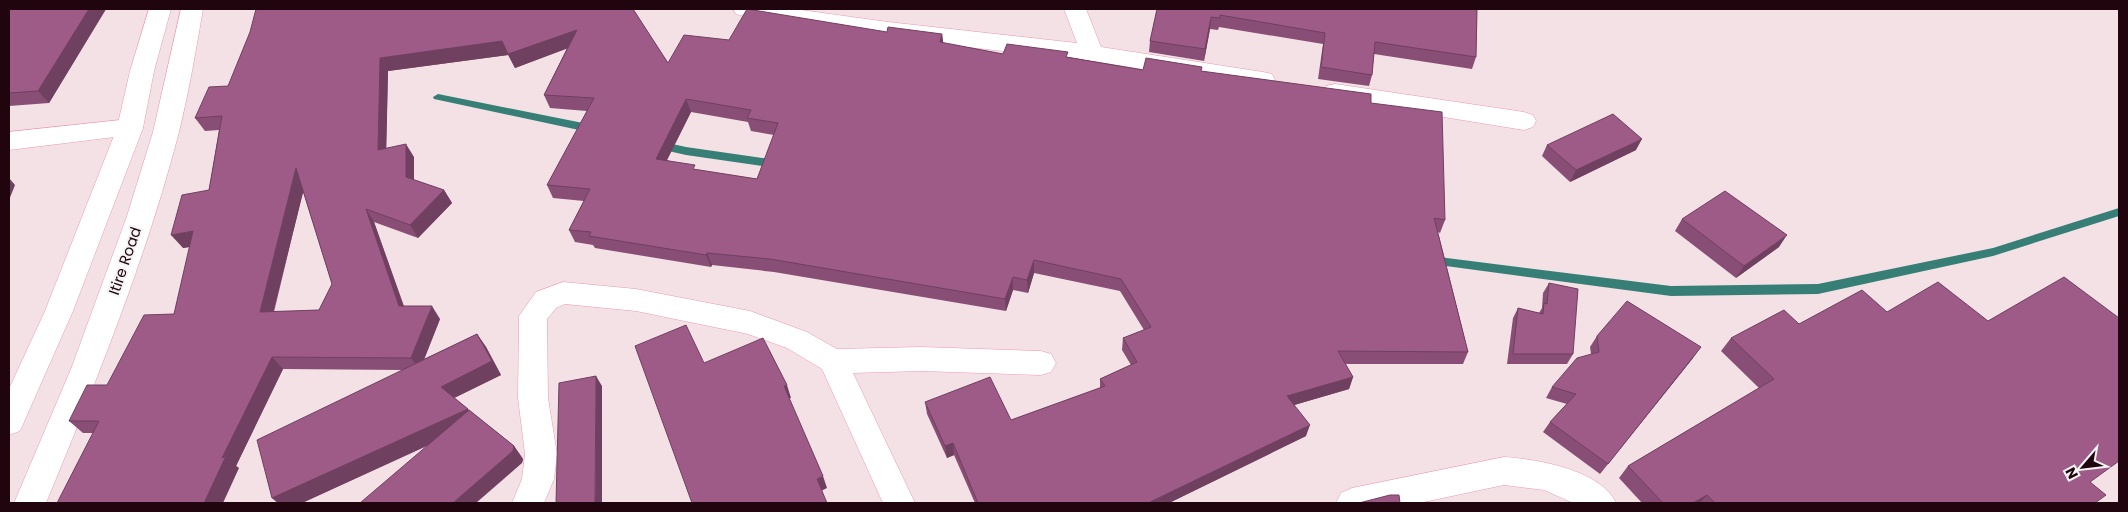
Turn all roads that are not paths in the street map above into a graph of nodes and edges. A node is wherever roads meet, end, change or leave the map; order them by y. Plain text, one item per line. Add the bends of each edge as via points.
1 (160, 9) edge
2 (192, 9) edge
3 (744, 9) edge
4 (1075, 9) edge
5 (1092, 54) junction
6 (1288, 84) edge
7 (1318, 89) edge
8 (1524, 122) dead end
9 (130, 128) junction
10 (9, 141) edge
11 (833, 361) junction
12 (1041, 364) dead end
13 (9, 422) edge
14 (30, 503) edge
15 (528, 503) edge
16 (899, 503) edge
17 (1352, 503) edge
18 (1600, 503) edge

1 - 9 street
2 - 14 street, Itire Road via 170,115 140,216 86,369
3 - 5 street
4 - 5 street
5 - 6 street
7 - 8 street
9 - 10 street
9 - 13 street via 59,311
11 - 12 street
11 - 15 street via 797,340 750,323 636,300 563,293 546,300 533,316 533,398 541,454 538,479
11 - 16 street
17 - 18 street via 1504,471 1557,478

